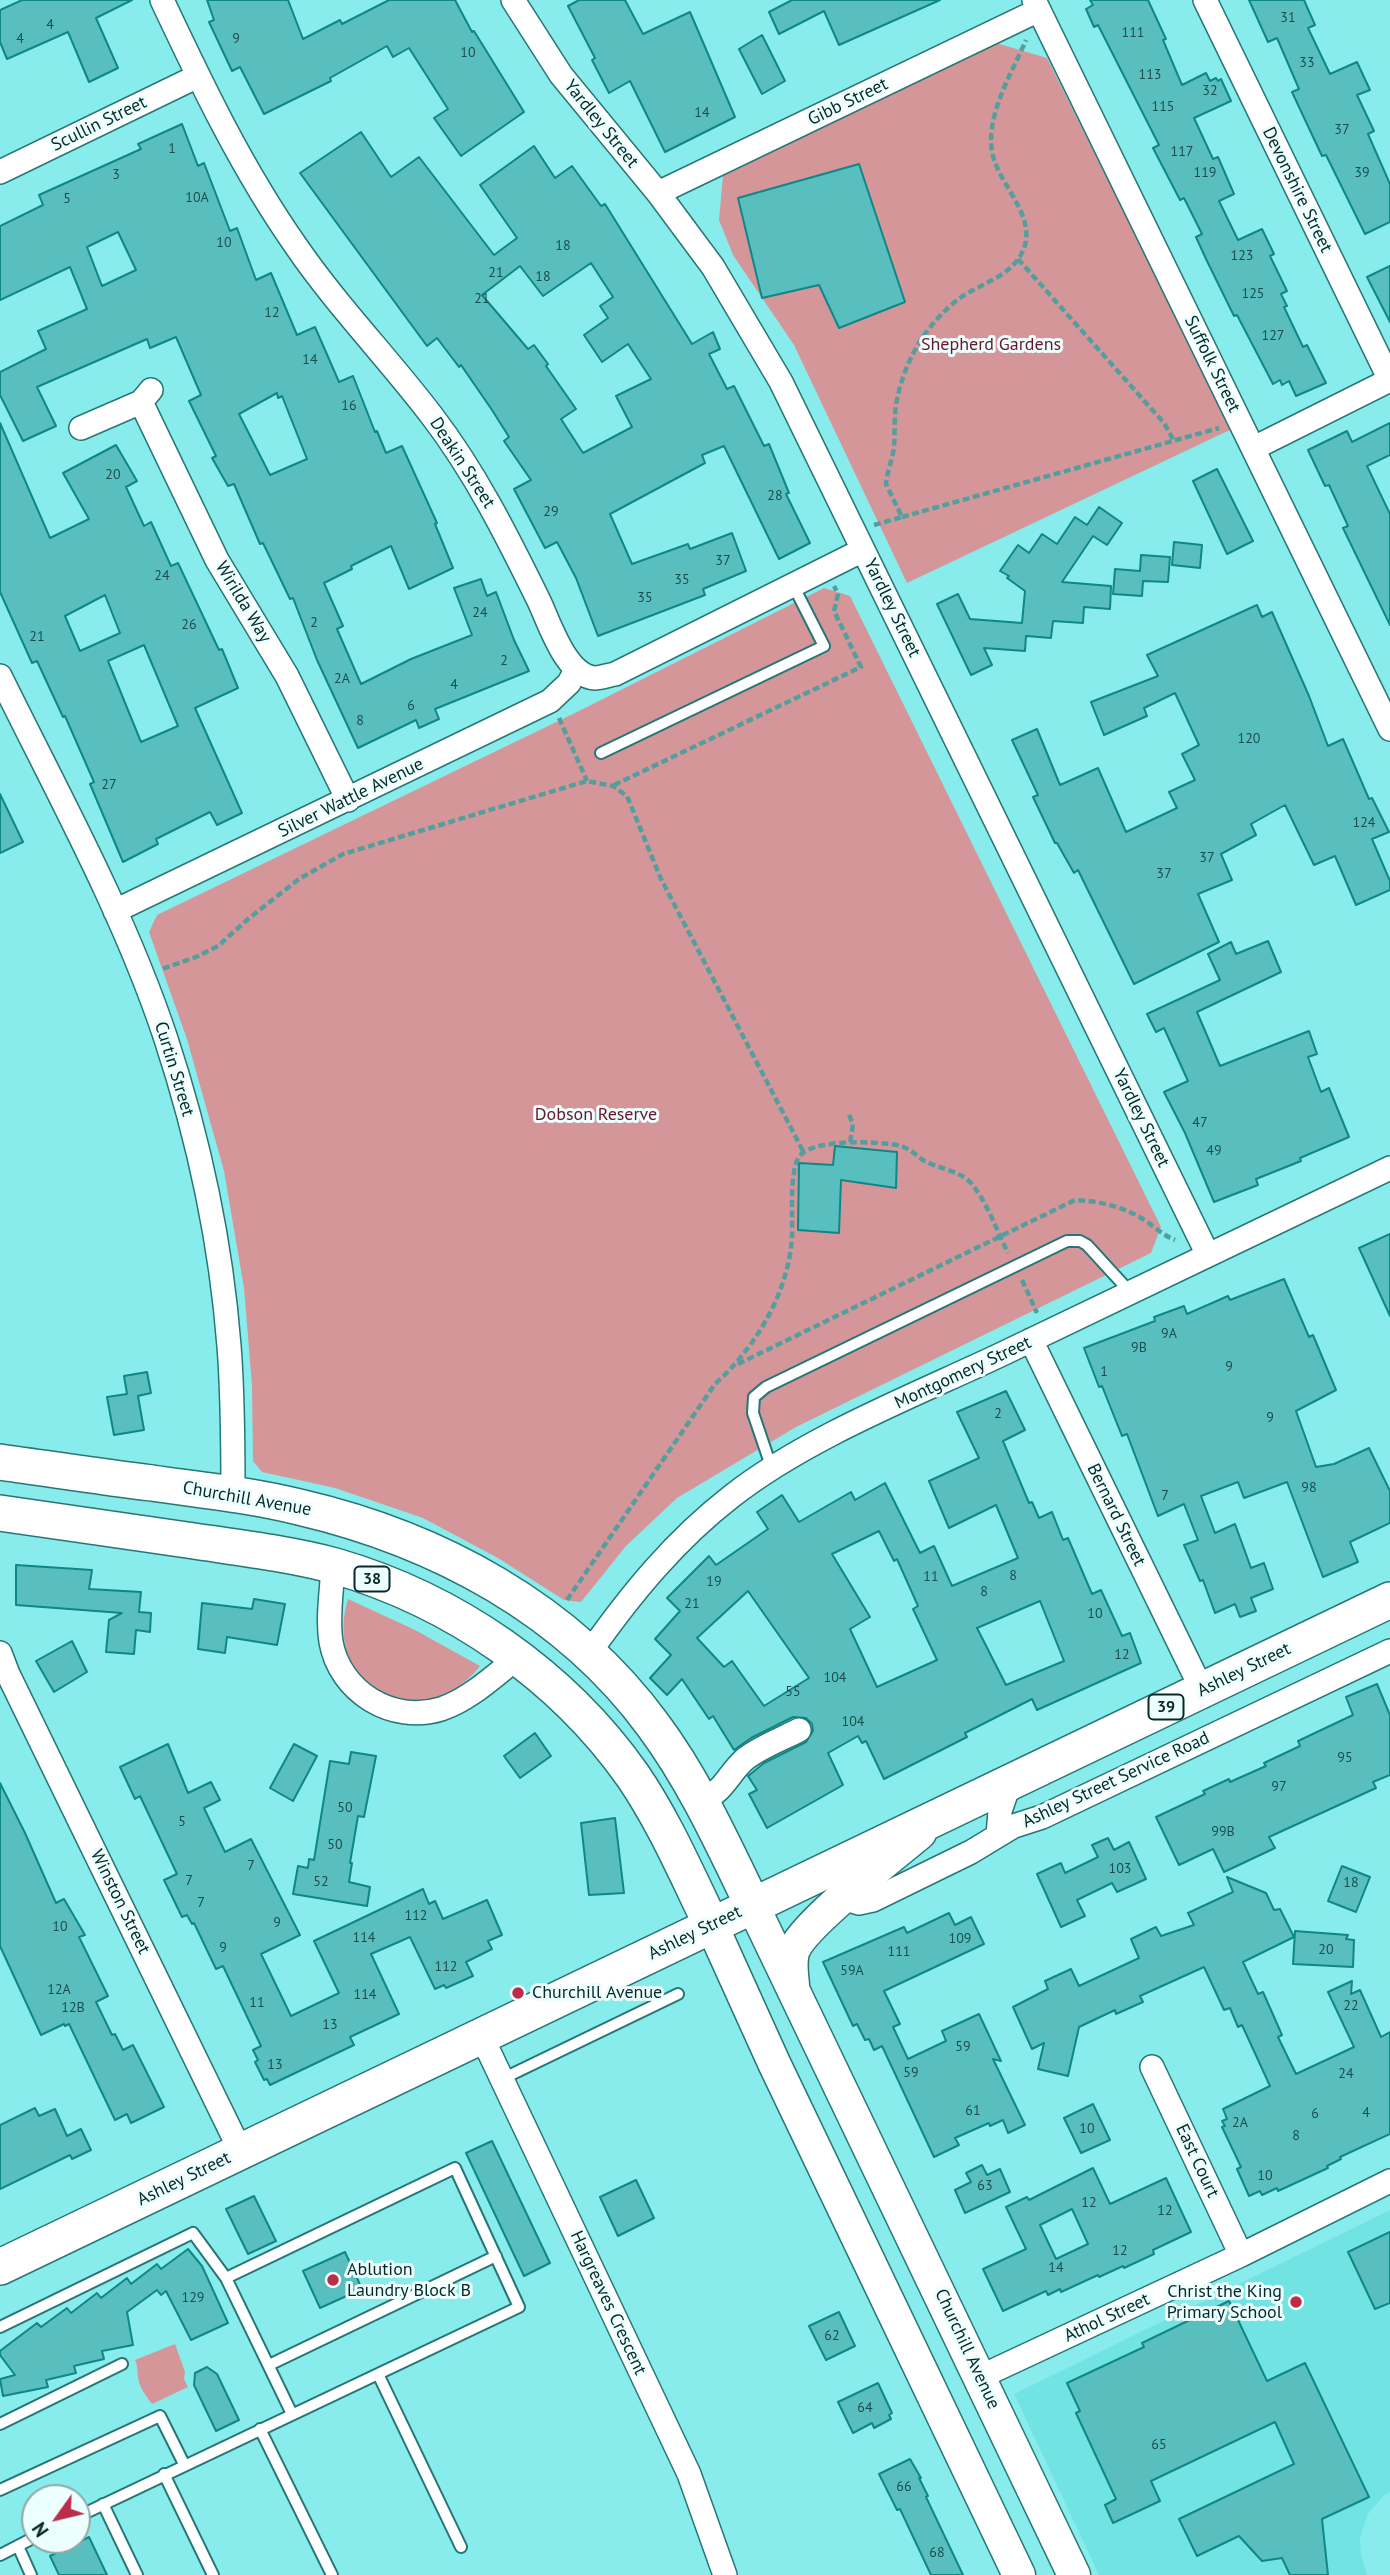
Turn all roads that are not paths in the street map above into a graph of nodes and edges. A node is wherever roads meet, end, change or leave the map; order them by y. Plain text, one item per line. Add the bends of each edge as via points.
1 (162, 0) edge
2 (513, 0) edge
3 (1205, 0) edge
4 (1036, 5) edge
5 (198, 76) junction
6 (0, 172) edge
7 (658, 193) junction
8 (1390, 380) edge
9 (81, 428) dead end
10 (1254, 448) junction
11 (859, 540) junction
12 (793, 585) junction
13 (576, 670) junction
14 (0, 676) edge
15 (1390, 729) edge
16 (601, 753) dead end
17 (348, 800) junction
18 (115, 911) junction
19 (1390, 1168) edge
20 (1208, 1255) junction
21 (1131, 1293) junction
22 (1031, 1340) junction
23 (0, 1462) edge
24 (772, 1469) junction
25 (233, 1494) junction
26 (0, 1513) edge
27 (346, 1519) junction
28 (231, 1546) junction
29 (333, 1566) junction
30 (1390, 1600) edge
31 (558, 1626) junction
32 (1390, 1651) edge
33 (590, 1652) junction
34 (0, 1653) edge
35 (517, 1657) junction
36 (1202, 1690) junction
37 (561, 1695) junction
38 (799, 1730) dead end
39 (1010, 1782) junction
40 (702, 1801) junction
41 (942, 1815) junction
42 (998, 1835) junction
43 (844, 1898) junction
44 (753, 1906) junction
45 (712, 1926) junction
46 (794, 1989) junction
47 (678, 1994) dead end
48 (481, 2035) junction
49 (1152, 2067) dead end
50 (502, 2079) junction
51 (241, 2152) junction
52 (1390, 2181) edge
53 (1241, 2255) junction
54 (496, 2256) junction
55 (0, 2267) edge
56 (226, 2278) junction
57 (0, 2327) edge
58 (122, 2364) dead end
59 (269, 2365) junction
60 (377, 2374) junction
61 (980, 2377) junction
62 (937, 2400) junction
63 (292, 2414) junction
64 (0, 2424) edge
65 (260, 2429) junction
66 (184, 2465) junction
67 (164, 2474) junction
68 (0, 2490) edge
69 (103, 2504) junction
70 (91, 2510) edge
71 (21, 2545) edge
72 (18, 2546) junction
73 (461, 2547) dead end
74 (0, 2555) edge
75 (31, 2575) edge
76 (137, 2575) edge
77 (213, 2575) edge
78 (332, 2575) edge
79 (725, 2575) edge
80 (1019, 2575) edge
81 (1074, 2575) edge

1 - 5 street, Deakin Street
2 - 7 street, Yardley Street via 561,75
3 - 8 street, Devonshire Street
4 - 7 street, Gibb Street
4 - 10 street, Suffolk Street
5 - 6 street, Scullin Street
5 - 13 street, Deakin Street via 247,169 297,248 455,448 506,534 560,647
7 - 11 street, Yardley Street via 713,267 757,339
8 - 10 street
9 - 17 street, Wirilda Way via 146,396 217,560 287,676
10 - 15 street, Suffolk Street
11 - 12 street via 826,569
11 - 20 street, Yardley Street
12 - 13 street via 615,674 595,678
12 - 16 lane via 824,646
13 - 17 street, Silver Wattle Avenue via 550,701
14 - 18 street, Curtin Street
17 - 18 street, Silver Wattle Avenue
18 - 25 street, Curtin Street via 165,1035 214,1230 229,1346
19 - 20 street, Montgomery Street
20 - 21 street, Montgomery Street
21 - 22 street, Montgomery Street
21 - 24 lane via 1087,1245 1067,1241 778,1381 760,1390 753,1404
22 - 24 street, Montgomery Street
22 - 36 street, Bernard Street
23 - 25 main road, Churchill Avenue
24 - 33 street, Montgomery Street via 733,1494 684,1538 634,1593
25 - 27 main road, Churchill Avenue
25 - 28 main road
26 - 28 main road, 38
27 - 29 main road
27 - 31 main road, Churchill Avenue via 450,1559
28 - 29 main road, 38
29 - 35 main road, 38 via 426,1601
29 - 35 street via 330,1625 335,1657 353,1686 382,1707 421,1713 440,1709 469,1695
30 - 36 main road, Ashley Street / 39
31 - 33 main road, Churchill Avenue
31 - 35 main road
32 - 42 street, Ashley Street Service Road
33 - 37 main road
33 - 40 main road, Churchill Avenue via 654,1726
34 - 51 street, Winston Street
35 - 37 main road, 38
36 - 39 main road, Ashley Street / 39
37 - 45 main road, 38 via 632,1775 658,1815
38 - 40 street via 745,1759 727,1783
39 - 41 main road, Ashley Street / 39
39 - 42 street
40 - 44 main road, Churchill Avenue
41 - 43 main road
41 - 44 main road, Ashley Street / 39
42 - 43 street, Ashley Street Service Road via 873,1900 859,1903
43 - 46 main road via 795,1947 791,1965
44 - 45 main road, Ashley Street / 39
44 - 46 main road, Churchill Avenue
45 - 48 main road, Ashley Street
45 - 62 main road, 38
46 - 61 main road, Churchill Avenue
47 - 50 lane
48 - 50 street, Hargreaves Crescent
48 - 51 main road, Ashley Street
49 - 53 street, East Court
50 - 79 street, Hargreaves Crescent via 689,2474
51 - 55 main road, Ashley Street
52 - 53 street, Athol Street
53 - 61 street, Athol Street
54 - 56 lane via 455,2168
54 - 59 lane
54 - 60 lane via 519,2307
56 - 57 lane via 193,2234
56 - 59 lane
58 - 64 lane
59 - 63 lane
60 - 63 lane
60 - 73 lane
61 - 62 main road, Athol Street
61 - 81 main road, Churchill Avenue
62 - 80 main road, 38
63 - 65 lane
65 - 66 lane
65 - 78 lane
66 - 67 lane
66 - 68 lane via 160,2416
67 - 69 lane
67 - 77 lane
69 - 70 lane
69 - 76 lane
71 - 72 lane
72 - 74 lane
72 - 75 lane

